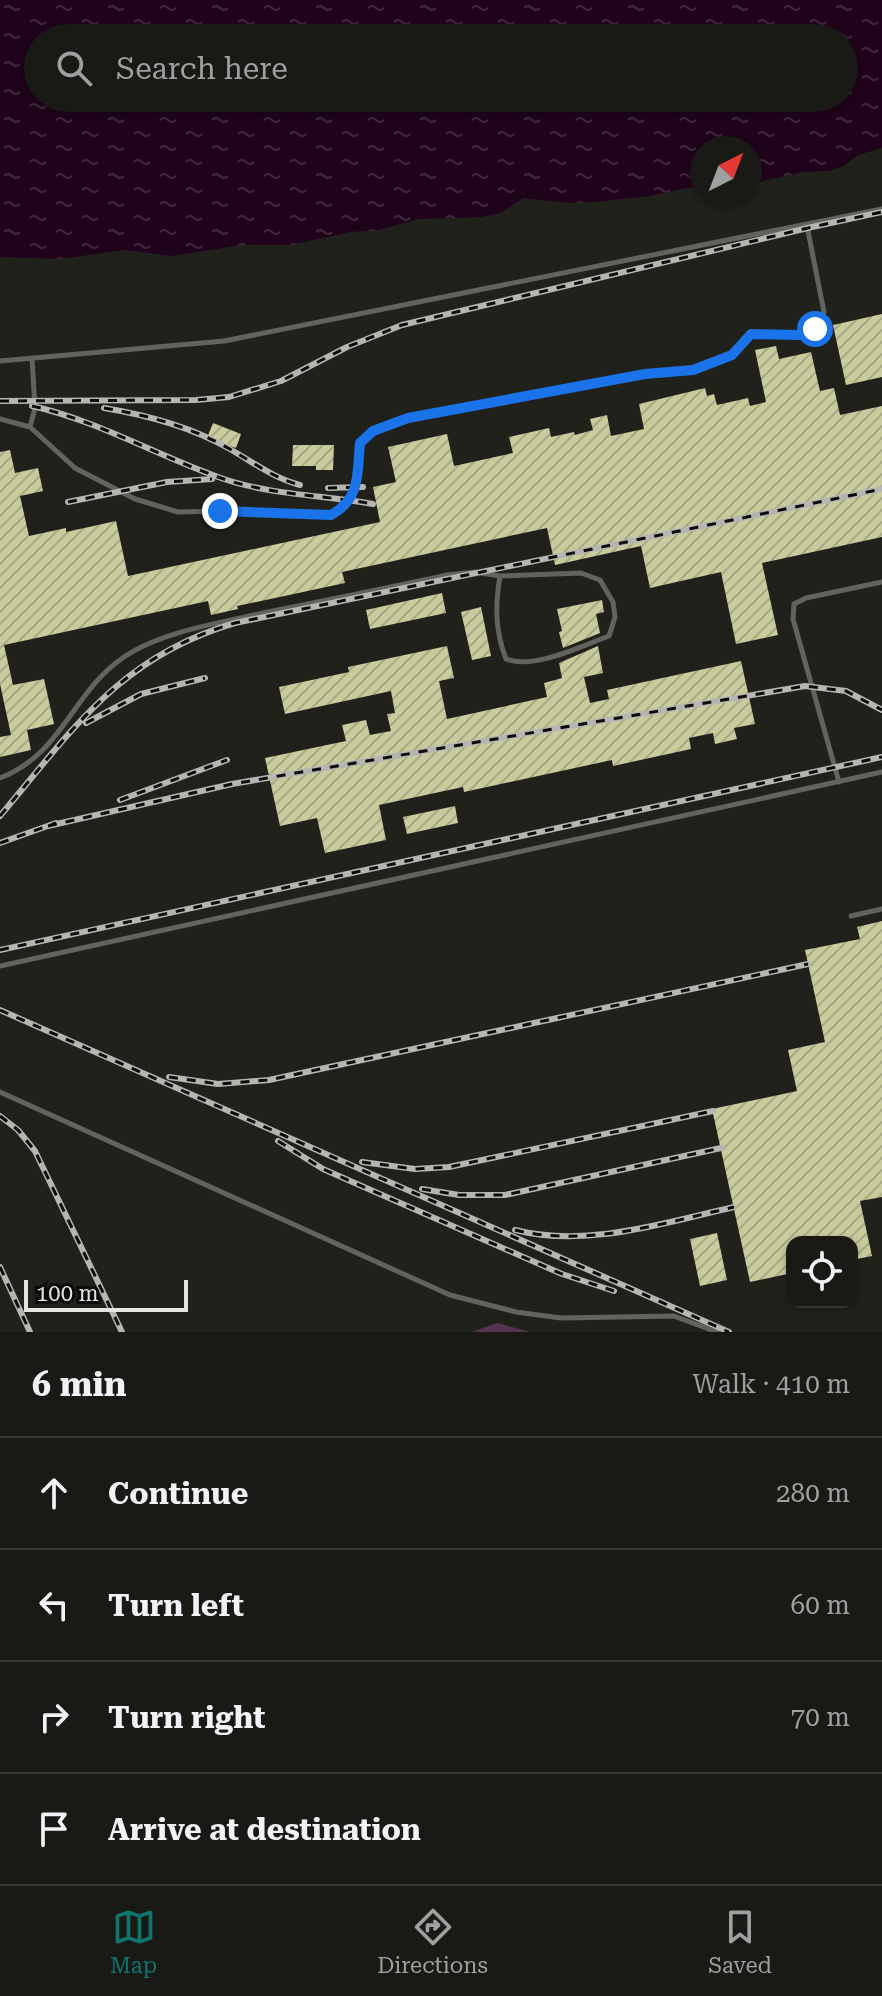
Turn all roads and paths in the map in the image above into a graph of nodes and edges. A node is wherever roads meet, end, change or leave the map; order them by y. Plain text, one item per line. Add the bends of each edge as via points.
1 (882, 209) edge
2 (807, 226) junction
3 (32, 358) junction
4 (0, 361) edge
5 (0, 419) edge
6 (30, 427) junction
7 (500, 576) junction
8 (882, 582) edge
9 (882, 772) edge
10 (0, 778) edge
11 (839, 782) junction
12 (882, 909) edge
13 (851, 916) dead end
14 (0, 966) edge
15 (0, 1092) edge
16 (717, 1332) edge

1 - 2 lane
2 - 3 lane via 224,341
2 - 6 lane via 824,312 815,329 800,335 751,334 732,355 693,370 645,374 408,418 373,431 360,443 355,488 345,507 331,515 178,512 135,499 75,468
3 - 4 lane
3 - 6 lane via 35,408
5 - 6 lane
7 - 7 lane via 495,607 506,659 540,660 609,636 613,602 600,580 581,573
7 - 10 lane via 447,575 189,629 127,655 97,677 48,747
8 - 11 lane via 794,604 793,619
9 - 11 lane
11 - 14 lane
12 - 13 lane
15 - 16 lane via 450,1295 561,1318 674,1316

